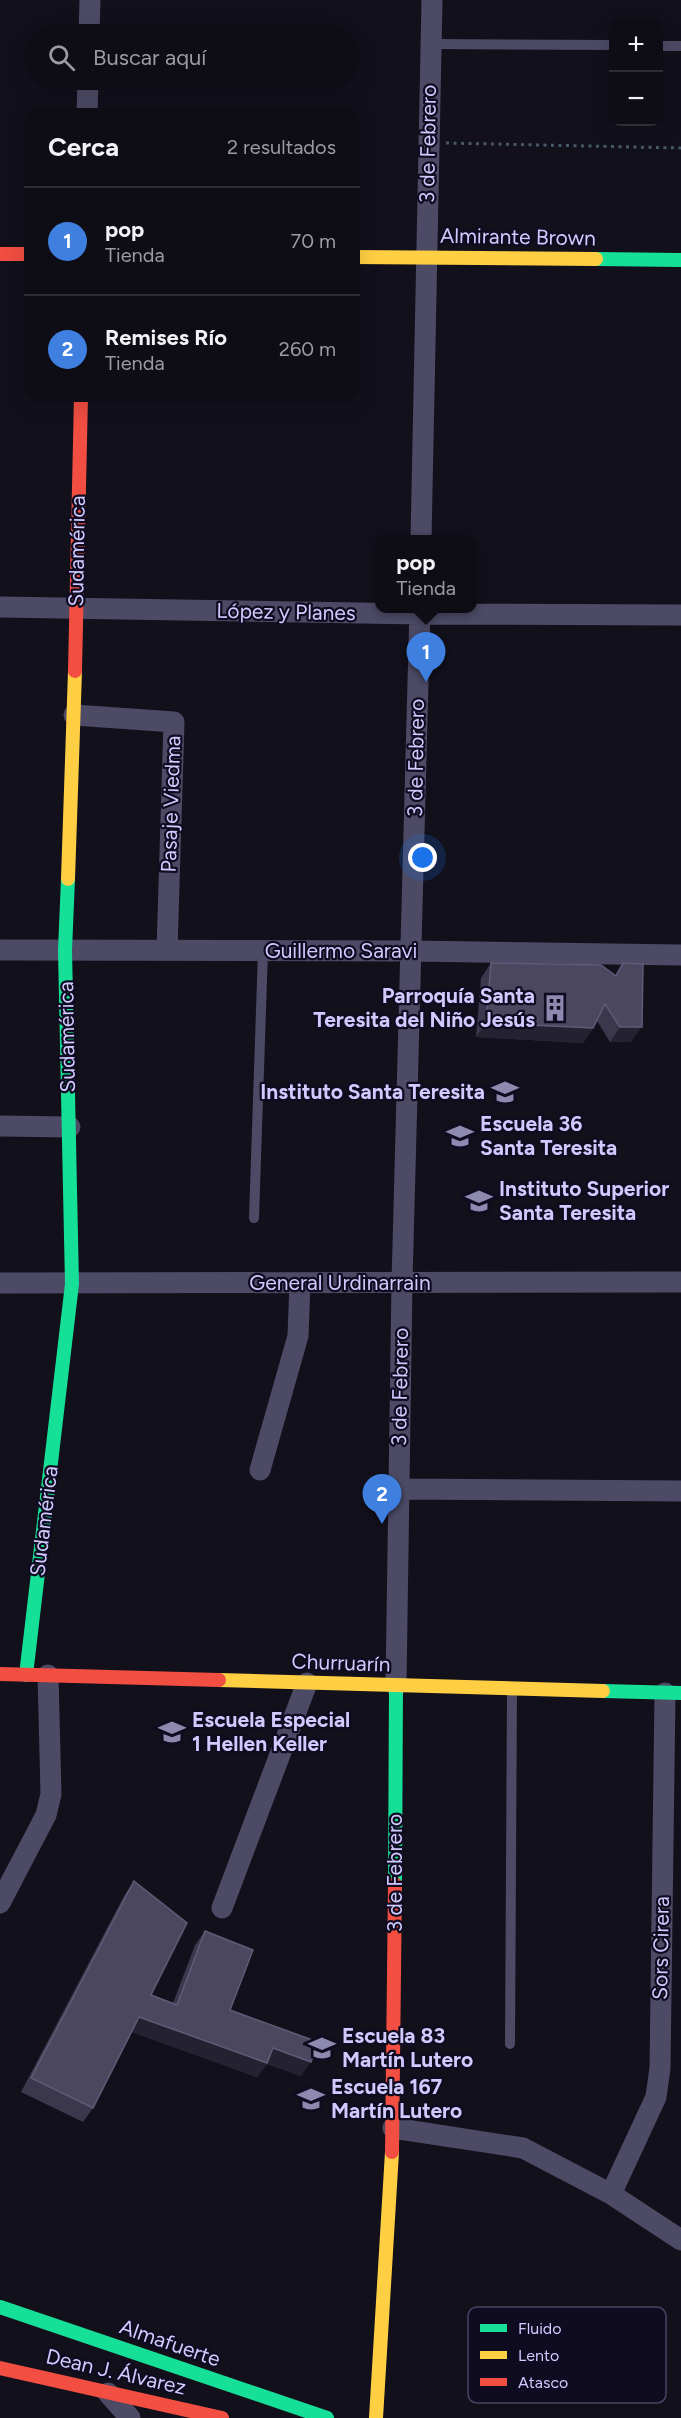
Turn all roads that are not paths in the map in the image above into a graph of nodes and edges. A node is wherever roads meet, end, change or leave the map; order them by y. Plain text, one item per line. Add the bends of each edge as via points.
1 (90, 0) edge
2 (432, 0) edge
3 (89, 24) edge
4 (430, 44) junction
5 (609, 45) edge
6 (663, 46) edge
7 (681, 46) edge
8 (88, 90) edge
9 (87, 108) edge
10 (0, 254) edge
11 (24, 254) edge
12 (360, 256) edge
13 (426, 257) junction
14 (681, 260) edge
15 (81, 402) edge
16 (421, 535) edge
17 (0, 607) edge
18 (76, 607) junction
19 (375, 610) edge
20 (477, 612) edge
21 (420, 613) edge
22 (681, 615) edge
23 (74, 715) junction
24 (0, 950) edge
25 (65, 950) junction
26 (167, 950) junction
27 (263, 951) junction
28 (412, 951) junction
29 (681, 955) edge
30 (0, 1126) edge
31 (70, 1127) junction
32 (254, 1218) dead end
33 (402, 1282) junction
34 (681, 1282) edge
35 (0, 1283) edge
36 (300, 1283) junction
37 (72, 1284) junction
38 (260, 1470) dead end
39 (399, 1488) junction
40 (681, 1491) edge
41 (0, 1674) edge
42 (26, 1675) junction
43 (48, 1675) junction
44 (307, 1683) junction
45 (396, 1686) junction
46 (512, 1689) junction
47 (673, 1693) edge
48 (0, 1903) edge
49 (222, 1908) dead end
50 (510, 2044) dead end
51 (393, 2128) junction
52 (612, 2194) junction
53 (681, 2240) edge
54 (0, 2307) edge
55 (0, 2368) edge
56 (105, 2390) junction
57 (130, 2418) edge
58 (222, 2418) edge
59 (327, 2418) edge
60 (376, 2418) edge

1 - 3 street
2 - 4 street, 3 de Febrero
4 - 5 lane
4 - 13 street, 3 de Febrero
6 - 7 lane
8 - 9 street
10 - 11 street
12 - 13 street, Almirante Brown
13 - 14 street, Almirante Brown
13 - 16 street, 3 de Febrero
15 - 18 street, Sudamérica
17 - 18 street, López y Planes
18 - 19 street, López y Planes
18 - 23 street, Sudamérica
20 - 22 street, López y Planes
21 - 28 street, 3 de Febrero
23 - 25 street, Sudamérica
23 - 26 street, Pasaje Viedma via 174,722
24 - 25 street, Guillermo Saravi
25 - 26 street, Guillermo Saravi
25 - 31 street, Sudamérica
26 - 27 street, Guillermo Saravi
27 - 28 street, Guillermo Saravi
27 - 32 lane
28 - 29 street, Guillermo Saravi
28 - 33 street, 3 de Febrero
30 - 31 street
31 - 37 street, Sudamérica
33 - 34 street, General Urdinarrain
33 - 36 street, General Urdinarrain
33 - 39 street, 3 de Febrero
35 - 37 street, General Urdinarrain
36 - 37 street, General Urdinarrain
36 - 38 street via 298,1336
37 - 42 street, Sudamérica
39 - 40 street
39 - 45 street, 3 de Febrero
41 - 42 street, Churruarín
42 - 43 street, Churruarín
43 - 44 street, Churruarín
43 - 48 street via 51,1794 46,1815
44 - 45 street, Churruarín
44 - 49 street
45 - 46 street, Churruarín
45 - 51 street, 3 de Febrero
46 - 47 street, Churruarín
46 - 50 lane
47 - 52 street, Sors Cirera via 660,2068 656,2097
51 - 52 street via 523,2148
51 - 60 street, 3 de Febrero
52 - 53 street
54 - 59 street, Almafuerte
55 - 56 street, Dean J. Álvarez
56 - 57 street
56 - 58 street, Dean J. Álvarez

